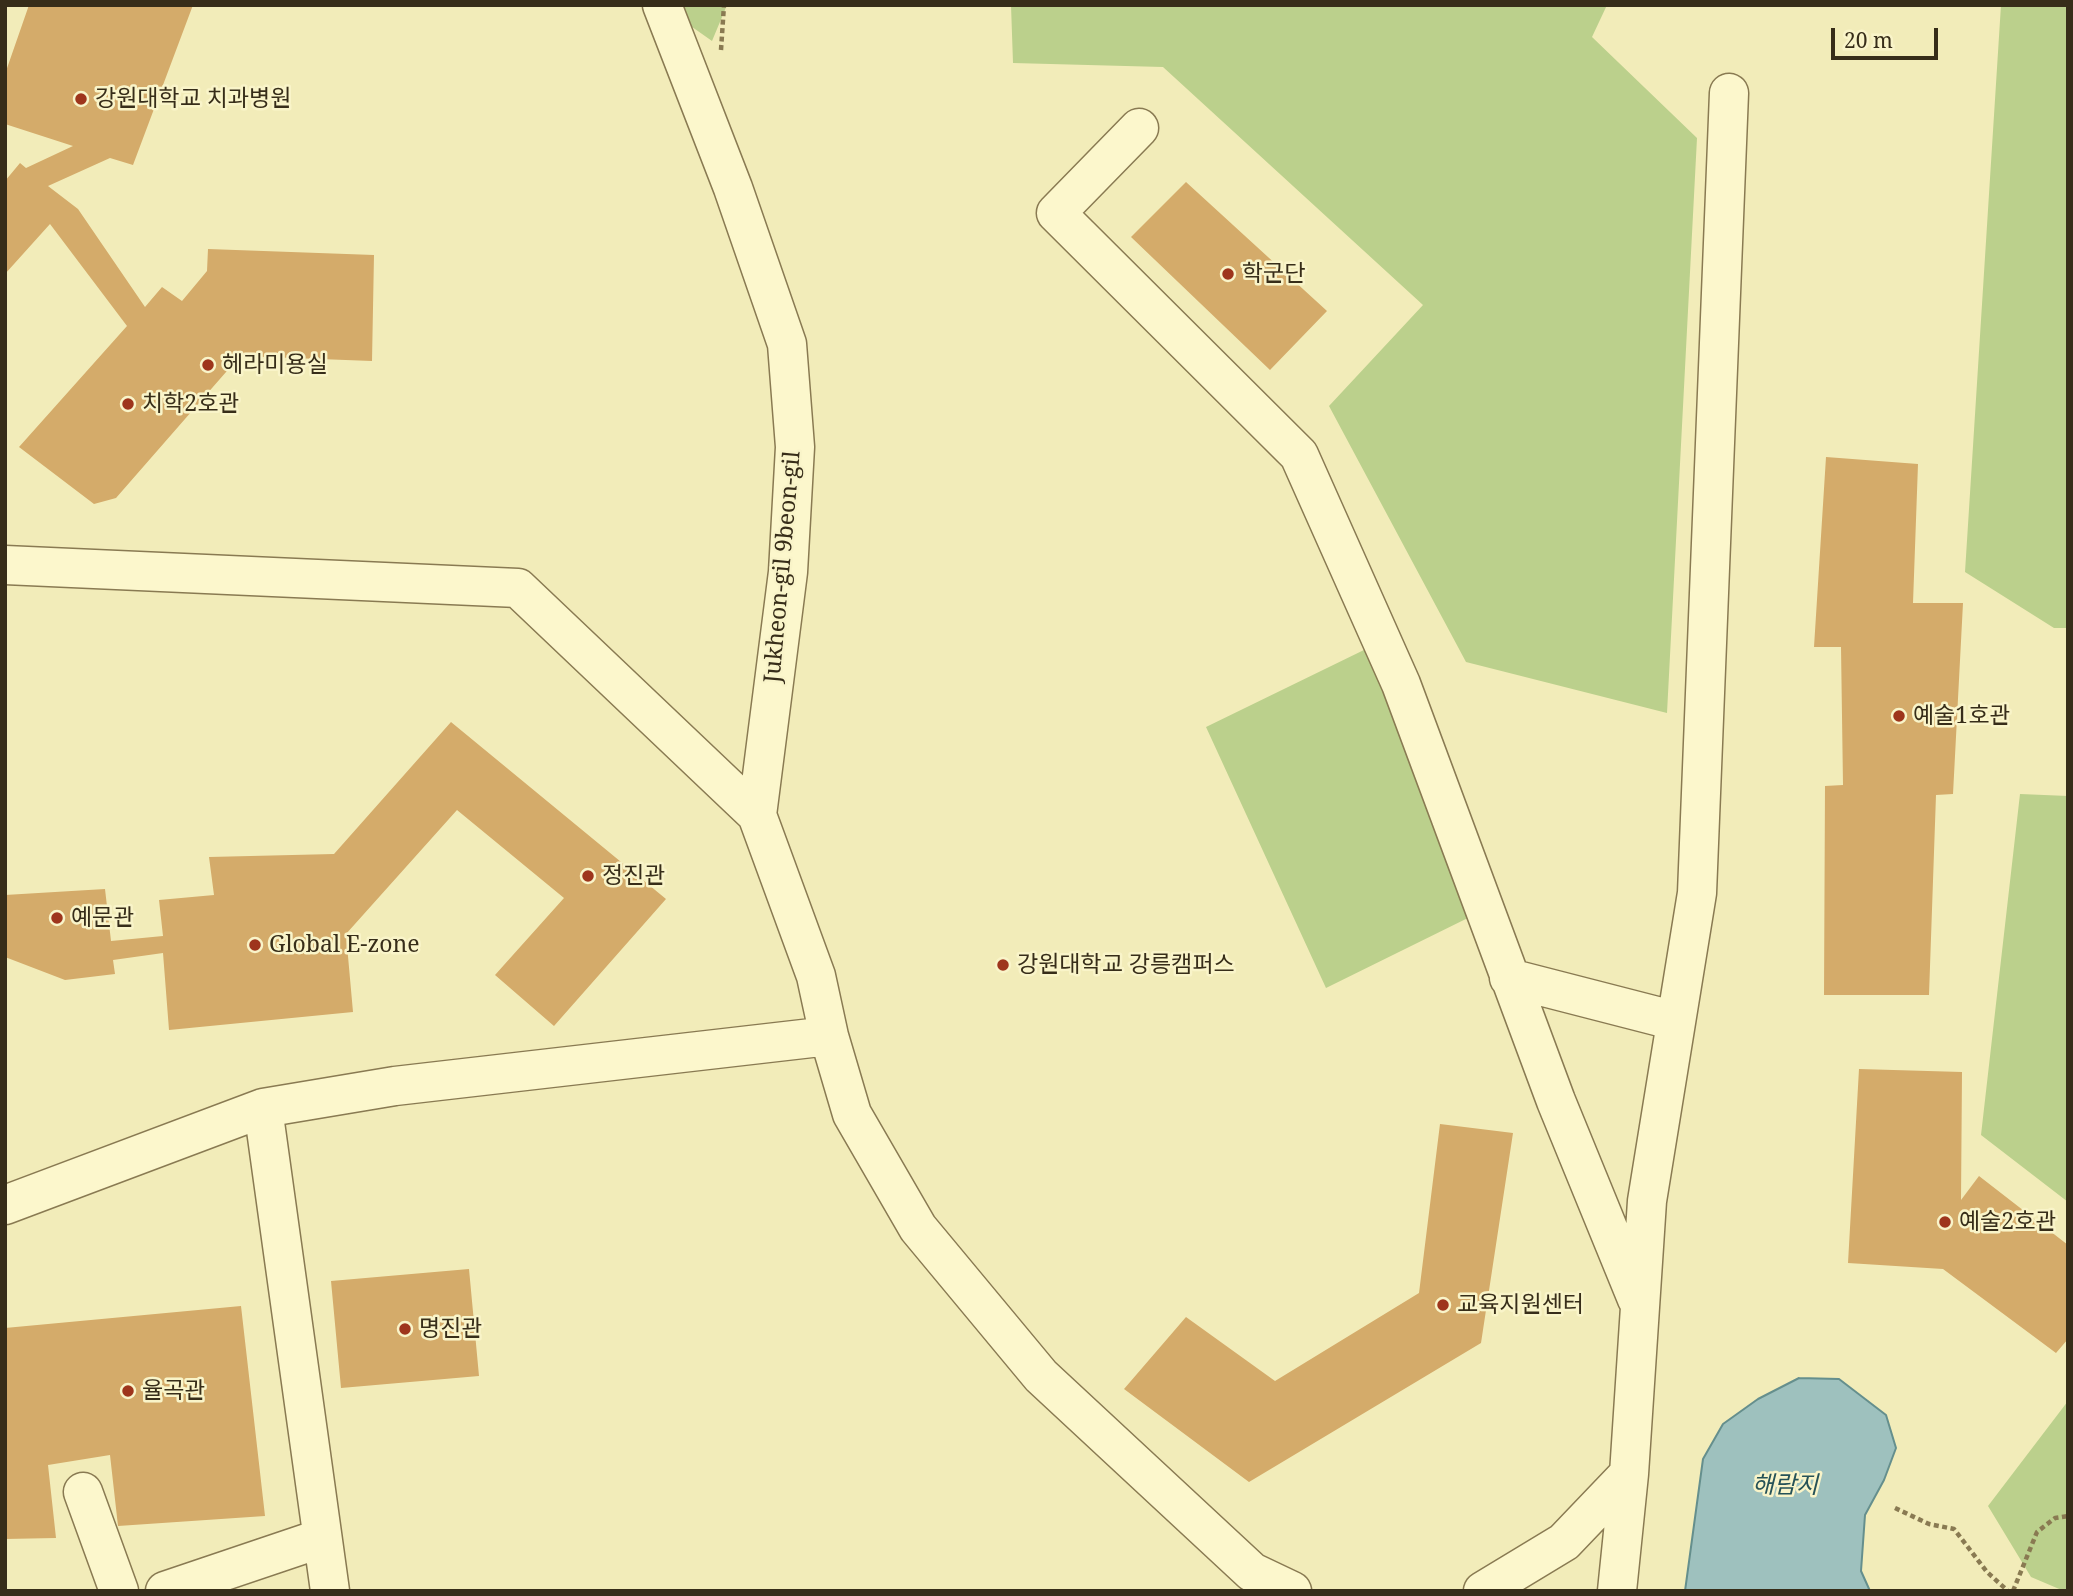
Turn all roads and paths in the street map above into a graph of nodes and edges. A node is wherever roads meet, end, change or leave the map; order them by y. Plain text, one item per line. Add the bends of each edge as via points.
1 (662, 5) edge
2 (1729, 93) dead end
3 (1139, 128) dead end
4 (5, 565) edge
5 (757, 815) junction
6 (1509, 978) junction
7 (1676, 1021) junction
8 (829, 1036) junction
9 (263, 1108) junction
10 (5, 1205) edge
11 (1641, 1308) junction
12 (1629, 1474) junction
13 (83, 1492) dead end
14 (1895, 1508) dead end
15 (2068, 1516) edge
16 (322, 1538) junction
17 (1243, 1581) edge
18 (119, 1591) edge
19 (165, 1591) edge
20 (330, 1591) edge
21 (1292, 1591) edge
22 (1483, 1591) edge
23 (1617, 1591) edge
24 (2011, 1591) edge

1 - 5 lane, Jukheon-gil 9beon-gil via 787,344 795,447 788,572
2 - 7 lane via 1697,893
3 - 6 lane via 1056,213 1298,455 1401,684
4 - 5 lane via 519,588
5 - 8 lane via 816,976
6 - 7 lane
6 - 11 lane
7 - 11 lane via 1647,1201
8 - 9 lane via 395,1086
8 - 17 lane via 852,1114 918,1228 1041,1376
9 - 10 lane
9 - 16 lane
11 - 12 lane
12 - 22 lane via 1564,1542
12 - 23 lane
13 - 18 lane
14 - 24 path via 1954,1530 1987,1572
15 - 24 path via 2055,1518 2037,1532
16 - 19 lane
16 - 20 lane
17 - 21 lane

